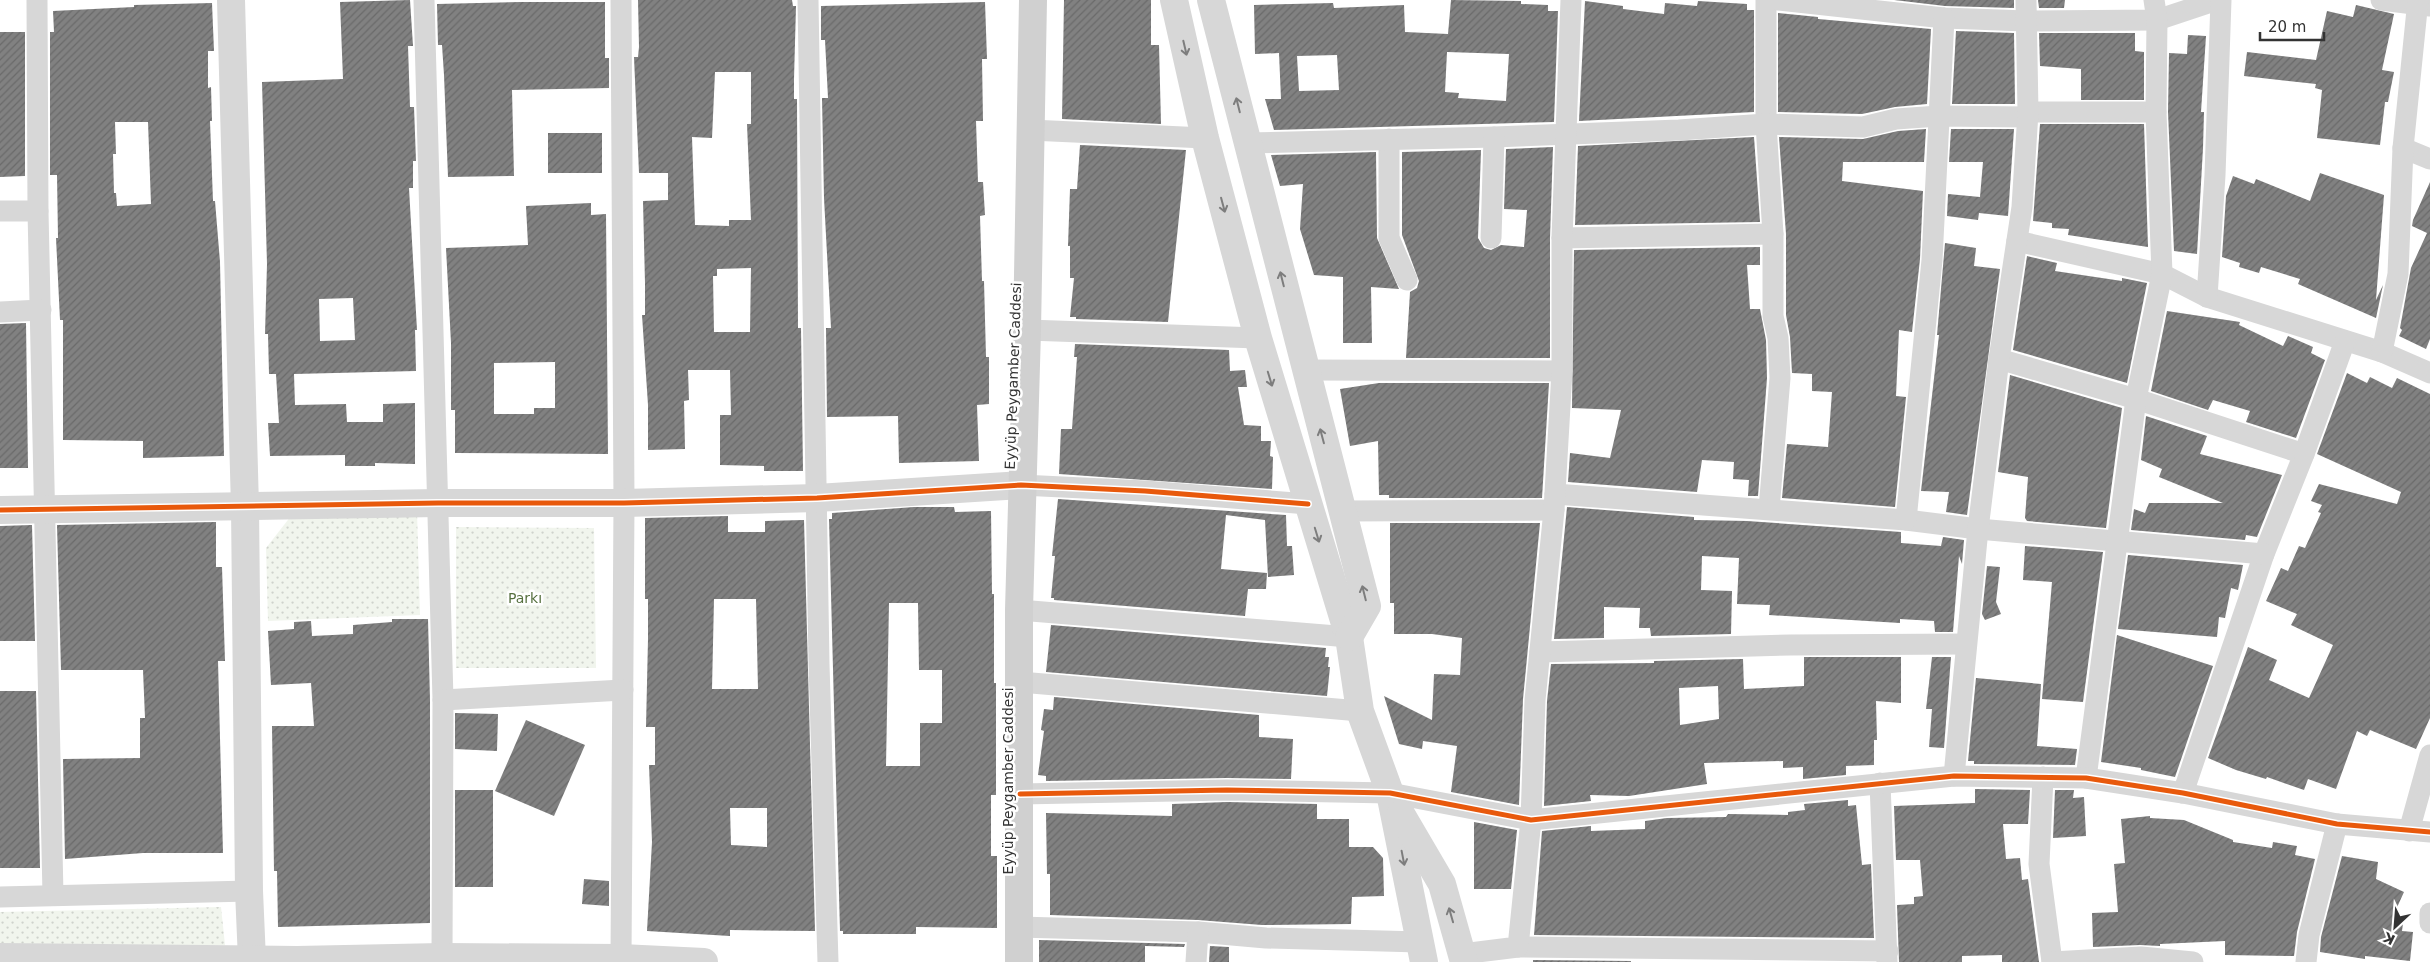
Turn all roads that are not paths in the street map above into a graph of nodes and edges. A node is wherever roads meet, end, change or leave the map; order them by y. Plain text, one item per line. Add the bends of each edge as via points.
1 (37, 0) edge
2 (231, 0) edge
3 (424, 0) edge
4 (621, 0) edge
5 (808, 0) edge
6 (1033, 0) edge
7 (1174, 0) edge
8 (1211, 0) edge
9 (1571, 0) edge
10 (1766, 0) edge
11 (1778, 0) edge
12 (2026, 0) edge
13 (2219, 0) edge
14 (2382, 0) edge
15 (2422, 3) edge
16 (2156, 10) edge
17 (1944, 18) junction
18 (2026, 21) junction
19 (2156, 112) junction
20 (2028, 114) junction
21 (1940, 116) junction
22 (1766, 124) junction
23 (1030, 130) junction
24 (1566, 134) junction
25 (1494, 137) junction
26 (1205, 138) junction
27 (1389, 139) junction
28 (1248, 143) junction
29 (2403, 148) junction
30 (2430, 159) edge
31 (38, 210) junction
32 (0, 211) edge
33 (1773, 234) junction
34 (1491, 238) dead end
35 (1562, 238) junction
36 (2017, 241) junction
37 (2162, 274) junction
38 (1407, 280) dead end
39 (2207, 297) junction
40 (41, 310) junction
41 (0, 312) edge
42 (1027, 330) junction
43 (1258, 338) junction
44 (2345, 341) junction
45 (2382, 352) junction
46 (1999, 359) junction
47 (1305, 370) junction
48 (1562, 371) junction
49 (2430, 373) edge
50 (2136, 399) junction
51 (2304, 454) junction
52 (1021, 484) junction
53 (817, 498) junction
54 (1554, 502) junction
55 (438, 503) junction
56 (624, 503) junction
57 (1308, 504) junction
58 (245, 507) junction
59 (1769, 509) junction
60 (0, 510) edge
61 (44, 510) junction
62 (1343, 511) junction
63 (1906, 520) junction
64 (1978, 529) junction
65 (2116, 542) junction
66 (2264, 554) junction
67 (1019, 610) junction
68 (1349, 637) junction
69 (1966, 644) junction
70 (1540, 652) junction
71 (1020, 682) junction
72 (623, 690) junction
73 (443, 700) junction
74 (1360, 711) junction
75 (2430, 756) edge
76 (1954, 776) junction
77 (2043, 777) junction
78 (2086, 778) junction
79 (1880, 783) junction
80 (2183, 792) junction
81 (1390, 793) junction
82 (1020, 794) junction
83 (1531, 820) junction
84 (2337, 824) junction
85 (2408, 831) junction
86 (2430, 832) edge
87 (249, 891) junction
88 (53, 895) junction
89 (0, 897) edge
90 (2430, 913) edge
91 (2430, 923) edge
92 (1019, 927) junction
93 (1198, 932) junction
94 (1518, 947) junction
95 (1422, 952) edge
96 (442, 957) junction
97 (1888, 957) edge
98 (0, 958) edge
99 (621, 958) junction
100 (1463, 958) edge
101 (252, 960) junction
102 (2140, 960) edge
103 (297, 961) edge
104 (704, 962) edge
105 (828, 962) edge
106 (1019, 962) edge
107 (1196, 962) edge
108 (2052, 962) edge
109 (2193, 962) edge
110 (2306, 962) edge

1 - 31 street
2 - 58 street
3 - 55 street
4 - 56 street
5 - 53 street
6 - 23 main road, Eyyüp Peygamber Caddesi
7 -> 26 street
28 -> 8 street
9 - 24 street
10 - 22 street
11 - 17 street
12 - 18 street
13 - 16 street
13 - 39 street
14 - 15 street
15 - 29 street
16 - 18 street
16 - 19 street
17 - 18 street
17 - 21 street
18 - 20 street
19 - 20 street
19 - 37 street
20 - 21 street
20 - 36 street
21 - 22 street via 1896,119 1863,127
21 - 63 street via 1932,260
22 - 24 street
22 - 33 street
23 - 26 street
23 - 42 main road, Eyyüp Peygamber Caddesi
24 - 25 street
24 - 35 street
25 - 27 street
25 - 34 street
26 -> 43 street
27 - 28 street
27 - 38 street via 1389,238
47 -> 28 street
29 - 30 street
29 - 45 street via 2398,274
31 - 32 street
31 - 40 street
33 - 35 street
33 - 59 street via 1773,316 1778,338 1780,378
35 - 48 street
36 - 37 street
36 - 46 street
37 - 39 street
37 - 50 street
39 - 44 street
40 - 41 street
40 - 61 street
42 - 43 street
42 - 52 main road, Eyyüp Peygamber Caddesi
43 -> 57 street
44 - 45 street
44 - 51 street
45 - 49 street
46 - 50 street
46 - 64 street
47 - 48 street
62 -> 47 street
48 - 54 street
50 - 51 street
50 - 65 street
51 - 66 street
52 - 53 street
52 - 57 street
52 - 67 main road, Eyyüp Peygamber Caddesi
53 - 56 street
53 - 105 street
54 - 59 street
54 - 62 street
54 - 70 street
55 - 56 street
55 - 58 street
55 - 73 street
56 - 72 street
57 -> 68 street
58 - 61 street
58 - 87 street
59 - 63 street
60 - 61 street
61 - 88 street
68 -> 62 street via 1367,606
63 - 64 street
64 - 65 street
64 - 69 street
65 - 66 street
65 - 78 street
66 - 80 street
67 - 68 street
67 - 71 main road, Eyyüp Peygamber Caddesi
68 - 74 street
69 - 70 street
69 - 76 street
70 - 83 street
71 - 74 street
71 - 82 main road, Eyyüp Peygamber Caddesi
72 - 73 street
72 - 99 street
73 - 96 street
74 - 81 street
75 - 85 street
76 - 77 street
76 - 79 street
77 - 78 street
77 - 108 street via 2039,864
78 - 80 street
79 - 83 street
79 - 97 street
80 - 84 street
81 - 82 street via 1227,790
81 - 83 street
81 -> 95 street
100 -> 81 street via 1442,884
82 - 92 main road, Eyyüp Peygamber Caddesi
83 - 94 street
84 - 85 street
84 - 110 street via 2309,935
85 - 86 street
87 - 88 street
87 - 101 street
88 - 89 street
90 - 91 street
92 - 93 street
92 - 106 main road, Eyyüp Peygamber Caddesi
93 - 95 street
93 - 107 street
94 - 97 street
94 - 100 street
96 - 99 street
96 - 103 street
98 - 101 street
99 - 104 street
101 - 103 street
102 - 108 street
102 - 109 street

